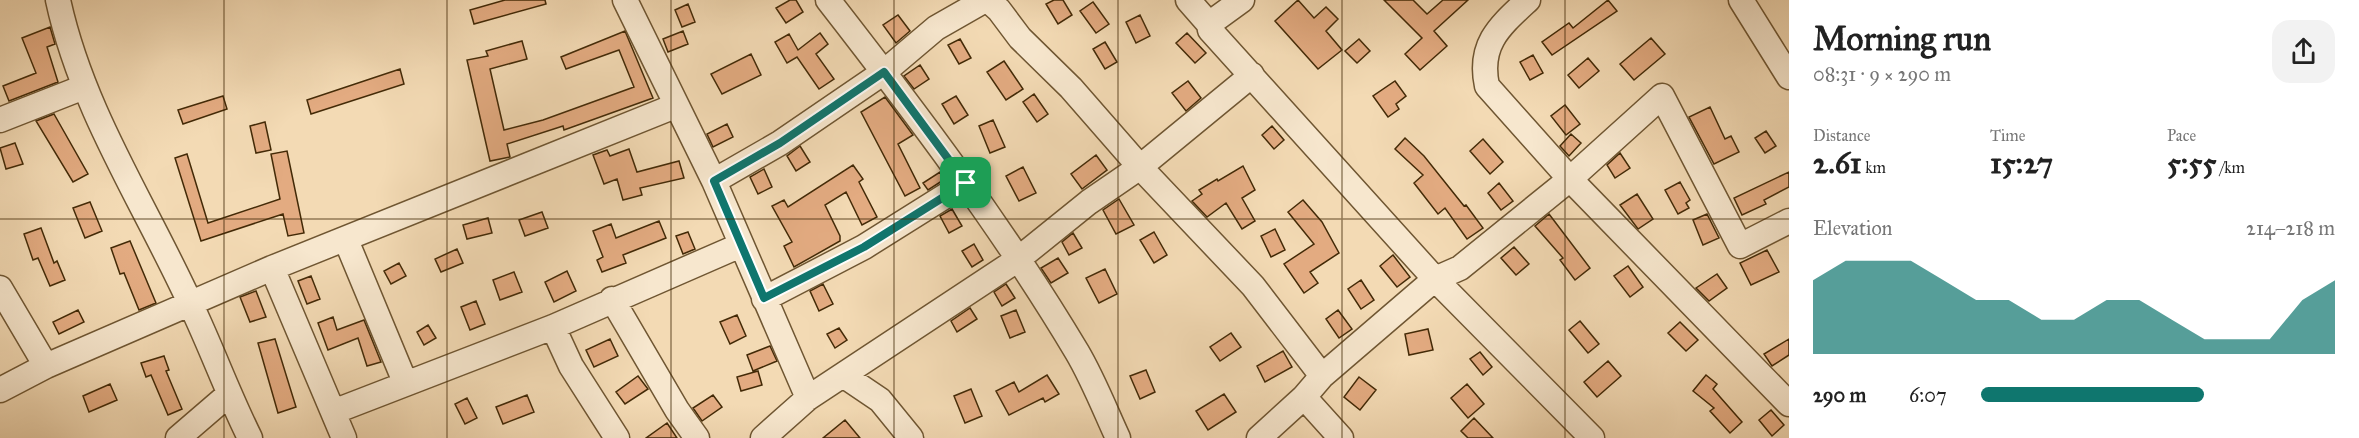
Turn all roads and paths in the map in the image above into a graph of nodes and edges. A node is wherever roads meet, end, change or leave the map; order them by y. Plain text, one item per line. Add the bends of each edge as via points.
1 (58, 0) edge
2 (625, 0) edge
3 (828, 0) edge
4 (1188, 0) edge
5 (1242, 0) edge
6 (1528, 0) edge
7 (1741, 0) edge
8 (997, 2) edge
9 (1209, 24) junction
10 (884, 72) junction
11 (1252, 75) junction
12 (1789, 77) edge
13 (84, 87) junction
14 (675, 105) junction
15 (0, 120) edge
16 (1140, 166) junction
17 (1570, 179) junction
18 (714, 181) junction
19 (966, 183) junction
20 (1789, 221) edge
21 (346, 240) junction
22 (741, 245) junction
23 (1017, 260) junction
24 (272, 268) junction
25 (1435, 279) junction
26 (0, 288) edge
27 (764, 298) junction
28 (612, 299) junction
29 (191, 304) junction
30 (553, 327) junction
31 (46, 366) junction
32 (843, 375) junction
33 (1322, 376) junction
34 (405, 382) junction
35 (0, 390) edge
36 (228, 395) junction
37 (1304, 397) junction
38 (808, 398) junction
39 (1789, 404) edge
40 (333, 412) junction
41 (178, 438) edge
42 (250, 438) edge
43 (344, 438) edge
44 (617, 438) edge
45 (697, 438) edge
46 (763, 438) edge
47 (911, 438) edge
48 (1118, 438) edge
49 (1259, 438) edge
50 (1341, 438) edge
51 (1592, 438) edge

1 - 13 street
2 - 14 street
3 - 10 street
4 - 9 street
5 - 9 street
6 - 17 street via 1494,33 1486,50 1484,74 1487,86
7 - 12 street
8 - 10 street via 936,28
8 - 16 street via 1020,38 1071,88
9 - 11 street via 1210,30
10 - 18 street via 780,143
10 - 19 street
11 - 16 street
11 - 25 street
13 - 15 street
13 - 29 street via 118,164
14 - 18 street
14 - 21 street
16 - 23 street via 1089,201
16 - 33 street via 1252,286
17 - 20 street via 1662,96 1740,246
17 - 25 street via 1460,268
17 - 39 street
18 - 22 street
19 - 23 street
19 - 27 street via 864,247
21 - 24 street
21 - 34 street
22 - 27 street
22 - 28 street
23 - 32 street
23 - 48 street via 1078,354
24 - 29 street
24 - 40 street
25 - 33 street
25 - 51 street
26 - 31 street
27 - 38 street
28 - 30 street
28 - 45 street
29 - 31 street
29 - 36 street
30 - 34 street
30 - 44 street via 571,366
31 - 35 street
32 - 38 street
32 - 47 street via 880,400
33 - 37 street
34 - 40 street
36 - 41 street
36 - 42 street
37 - 49 street
37 - 50 street
38 - 46 street
40 - 43 street

